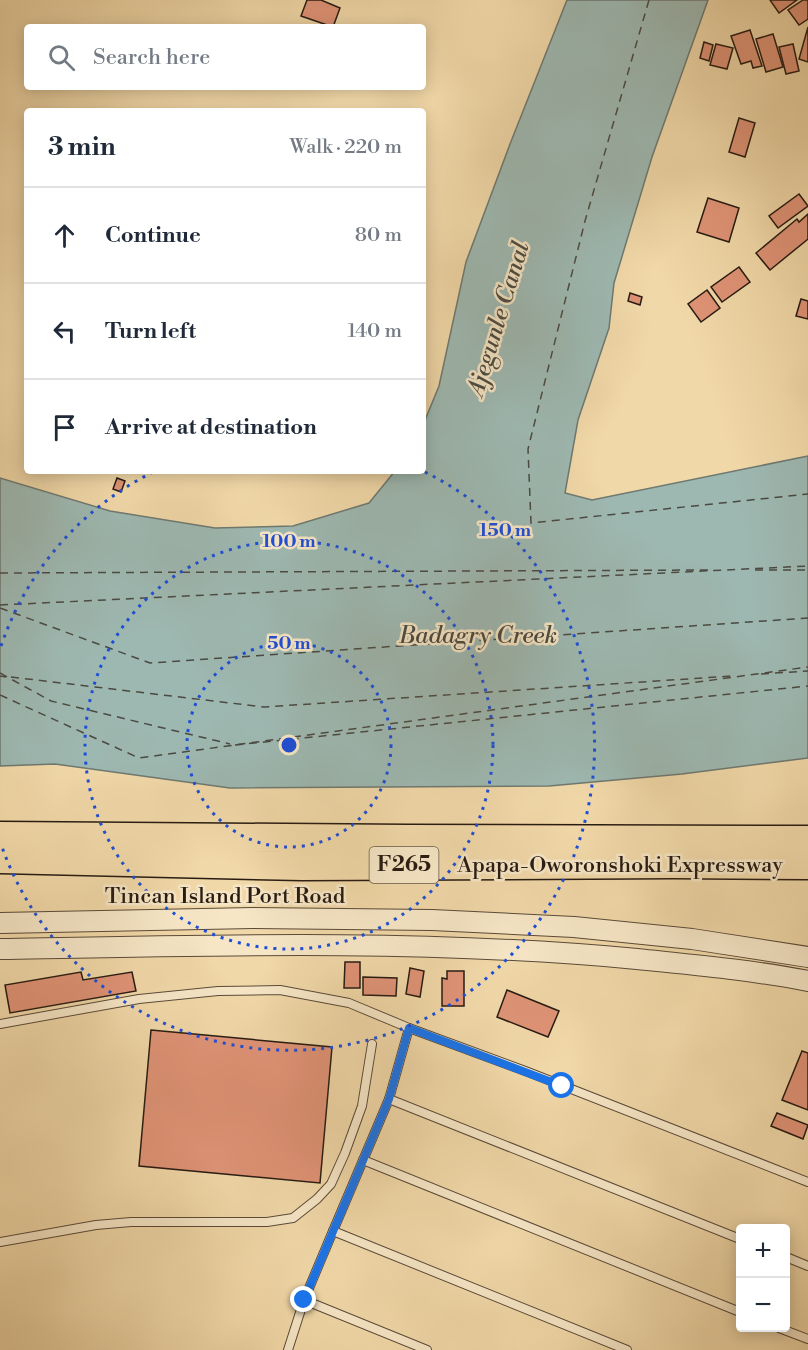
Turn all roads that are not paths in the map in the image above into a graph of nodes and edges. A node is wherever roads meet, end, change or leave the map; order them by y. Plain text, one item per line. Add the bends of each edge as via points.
1 (0, 836) edge
2 (808, 840) edge
3 (0, 859) edge
4 (808, 865) edge
5 (0, 923) edge
6 (0, 950) edge
7 (808, 957) edge
8 (808, 981) edge
9 (0, 1024) edge
10 (409, 1028) junction
11 (372, 1044) dead end
12 (389, 1099) junction
13 (363, 1160) junction
14 (808, 1182) edge
15 (333, 1231) junction
16 (736, 1237) edge
17 (0, 1242) edge
18 (790, 1259) edge
19 (808, 1266) edge
20 (304, 1300) junction
21 (736, 1310) edge
22 (789, 1332) edge
23 (808, 1339) edge
24 (288, 1350) edge
25 (427, 1350) edge
26 (627, 1350) edge

1 - 2 highway, Apapa-Oworonshoki Expressway / F265
3 - 4 highway, Apapa-Oworonshoki Expressway / F265 via 302,866
5 - 7 street, Tincan Island Port Road via 253,918 444,920 574,927 692,939
6 - 8 street via 254,944 433,946 572,953
9 - 10 lane via 139,999 280,990 349,1003
10 - 12 lane
10 - 14 lane
11 - 17 lane via 362,1106 331,1184 293,1218 267,1222 132,1222
12 - 13 lane
12 - 16 lane
13 - 15 lane
13 - 21 lane
15 - 20 lane
15 - 26 lane
18 - 19 lane
20 - 24 lane
20 - 25 lane
22 - 23 lane

